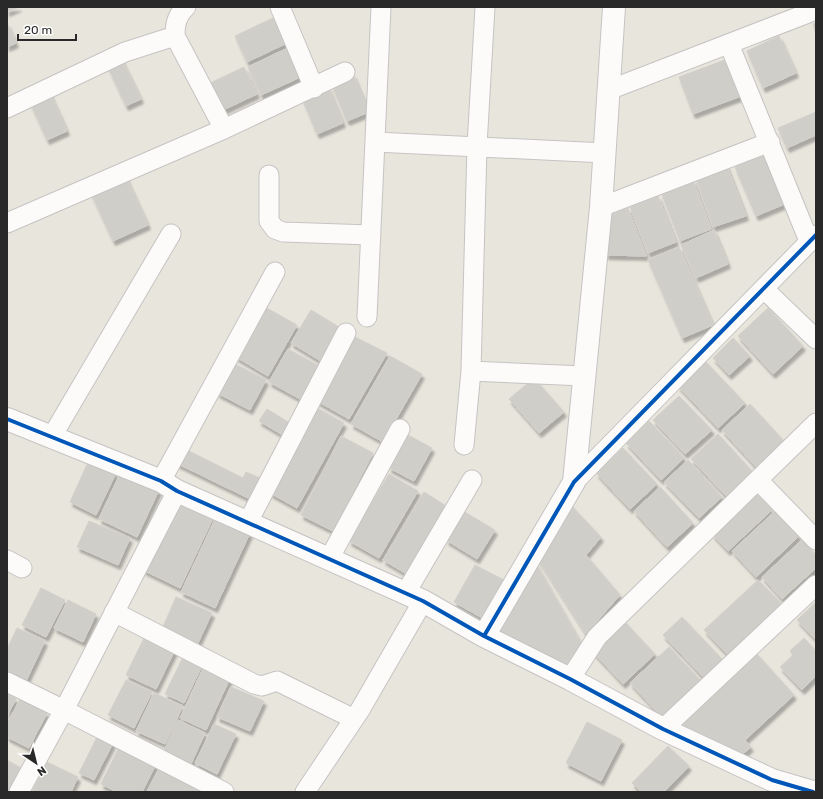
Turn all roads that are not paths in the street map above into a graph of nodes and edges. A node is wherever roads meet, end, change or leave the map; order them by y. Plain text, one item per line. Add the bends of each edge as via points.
1 (186, 7) edge
2 (280, 7) edge
3 (381, 7) edge
4 (485, 7) edge
5 (614, 7) edge
6 (816, 10) edge
7 (174, 36) junction
8 (729, 44) junction
9 (346, 72) dead end
10 (314, 88) junction
11 (609, 90) junction
12 (7, 108) edge
13 (224, 129) junction
14 (375, 142) junction
15 (770, 142) junction
16 (476, 146) junction
17 (605, 153) junction
18 (269, 175) dead end
19 (601, 207) junction
20 (7, 223) edge
21 (171, 234) dead end
22 (371, 235) junction
23 (813, 238) edge
24 (275, 272) dead end
25 (764, 289) junction
26 (367, 317) dead end
27 (346, 333) dead end
28 (816, 339) edge
29 (471, 371) junction
30 (584, 376) junction
31 (7, 419) edge
32 (816, 423) edge
33 (400, 429) dead end
34 (51, 438) junction
35 (464, 445) dead end
36 (472, 480) dead end
37 (758, 480) junction
38 (574, 482) junction
39 (169, 486) junction
40 (248, 522) junction
41 (816, 540) edge
42 (329, 560) junction
43 (816, 585) edge
44 (414, 598) junction
45 (114, 612) junction
46 (484, 636) junction
47 (570, 679) junction
48 (7, 682) edge
49 (64, 710) junction
50 (354, 719) junction
51 (663, 729) junction
52 (19, 792) edge
53 (224, 792) edge
54 (305, 792) edge
55 (812, 792) edge

1 - 7 street via 180,12 175,24
2 - 10 street
3 - 14 street
4 - 16 street
5 - 11 street
6 - 8 street
7 - 12 street via 125,52
7 - 13 street
8 - 11 street
8 - 15 street
9 - 10 street
10 - 13 street
11 - 17 street
13 - 20 street
14 - 16 street
14 - 22 street
15 - 19 street
15 - 23 street
16 - 17 street
16 - 29 street
17 - 19 street
18 - 22 street via 269,221 275,229 283,232
19 - 30 street
21 - 34 street
22 - 26 street
23 - 25 street
24 - 39 street
25 - 28 street
25 - 38 street
27 - 40 street
29 - 30 street
29 - 35 street
30 - 38 street
31 - 34 street
32 - 37 street
33 - 42 street
34 - 39 street
36 - 44 street
37 - 41 street
37 - 47 street via 597,637
38 - 46 street
39 - 40 street
39 - 45 street
40 - 42 street
42 - 44 street
43 - 51 street
44 - 46 street
44 - 50 street
45 - 49 street
45 - 50 street via 254,684 262,686 277,681
46 - 47 street
47 - 51 street
48 - 49 street
49 - 52 street
49 - 53 street
50 - 54 street
51 - 55 street via 772,780

